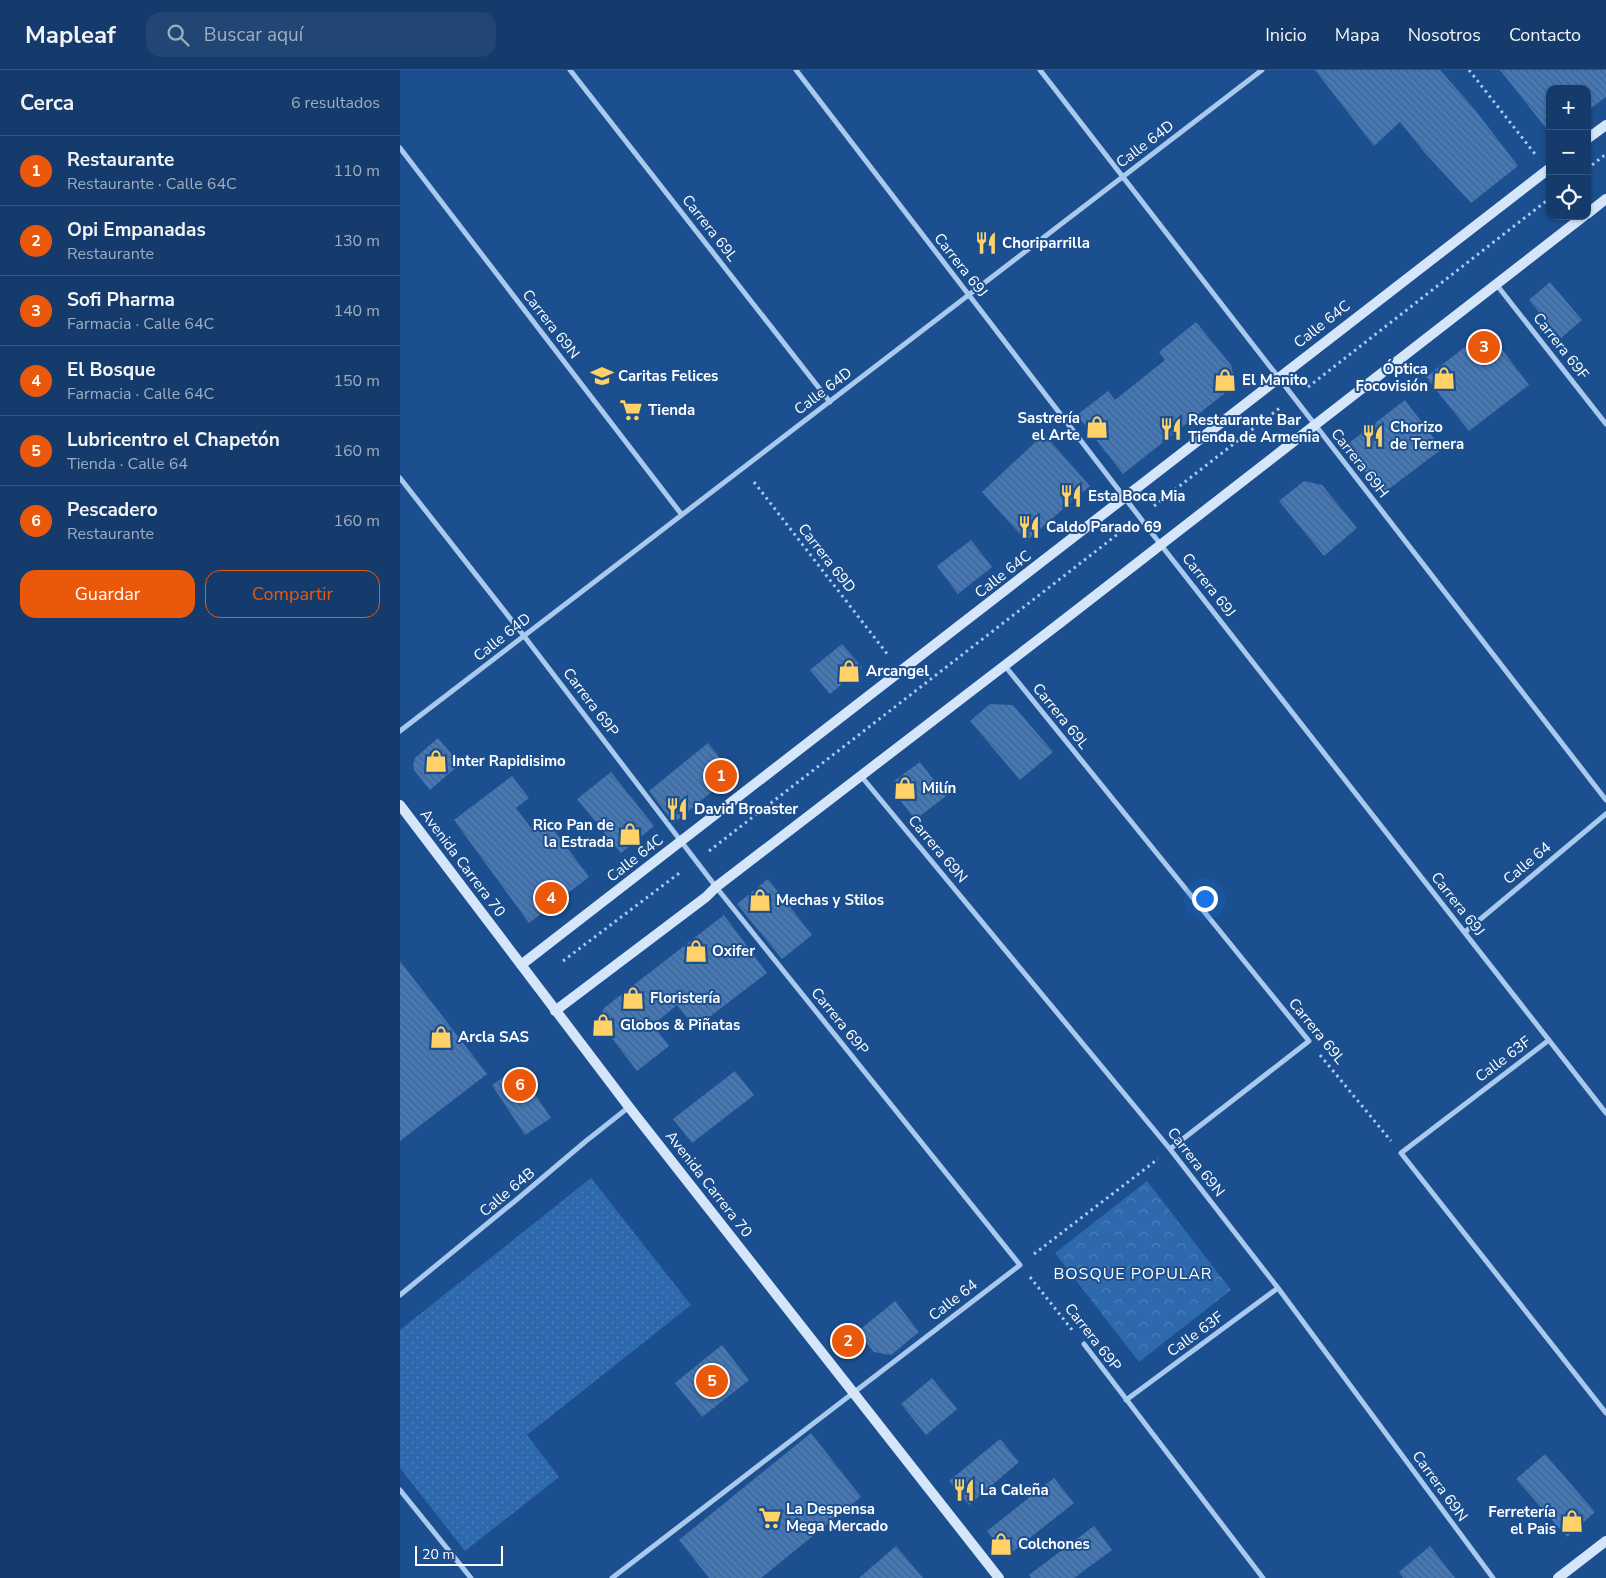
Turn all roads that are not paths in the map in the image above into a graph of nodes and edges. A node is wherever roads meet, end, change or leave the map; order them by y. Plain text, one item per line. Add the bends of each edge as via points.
1 (570, 70) edge
2 (796, 70) edge
3 (1040, 70) edge
4 (1262, 70) edge
5 (1606, 124) edge
6 (1591, 136) edge
7 (400, 148) edge
8 (1546, 171) edge
9 (1122, 177) junction
10 (1606, 199) edge
11 (1591, 211) edge
12 (1579, 220) edge
13 (1496, 284) junction
14 (969, 295) junction
15 (1278, 378) junction
16 (830, 402) junction
17 (1606, 424) edge
18 (1315, 425) junction
19 (400, 478) edge
20 (1125, 497) junction
21 (682, 515) junction
22 (1161, 545) junction
23 (524, 636) junction
24 (1005, 666) junction
25 (400, 731) edge
26 (861, 776) junction
27 (1606, 800) edge
28 (400, 805) edge
29 (1606, 814) edge
30 (681, 842) junction
31 (716, 887) junction
32 (1465, 932) junction
33 (521, 965) junction
34 (556, 1010) junction
35 (1549, 1040) junction
36 (629, 1108) junction
37 (1606, 1113) edge
38 (1170, 1149) junction
39 (1020, 1265) joint
40 (1278, 1288) junction
41 (400, 1295) edge
42 (1084, 1344) road end
43 (853, 1393) junction
44 (1126, 1400) junction
45 (1606, 1413) edge
46 (400, 1490) edge
47 (1606, 1541) edge
48 (471, 1578) edge
49 (612, 1578) edge
50 (999, 1578) edge
51 (1262, 1578) edge
52 (1492, 1578) edge
53 (1558, 1578) edge

1 - 16 street, Carrera 69L
2 - 14 street, Carrera 69J
3 - 9 street, Carrera 69H
4 - 9 street, Calle 64D
5 - 6 street
7 - 21 street, Carrera 69N
8 - 15 street, Calle 64C
9 - 14 street, Calle 64D
9 - 15 street, Carrera 69H
10 - 11 street
12 - 13 street
13 - 17 street, Carrera 69F
13 - 18 street
14 - 16 street, Calle 64D
14 - 20 street, Carrera 69J
15 - 18 street, Carrera 69H
15 - 20 street, Calle 64C
16 - 21 street, Calle 64D
18 - 22 street
18 - 27 street, Carrera 69H
19 - 23 street, Carrera 69P
20 - 22 street, Carrera 69J
20 - 30 street, Calle 64C
21 - 23 street, Calle 64D
22 - 24 street
22 - 32 street, Carrera 69J
23 - 25 street, Calle 64D
23 - 30 street, Carrera 69P
24 - 26 street
24 - 38 street, Carrera 69L via 1309,1041
26 - 31 street
26 - 38 street, Carrera 69N
28 - 33 street, Avenida Carrera 70
29 - 32 street, Calle 64
30 - 31 street, Carrera 69P
30 - 33 street, Calle 64C
31 - 34 street
31 - 39 street, Carrera 69P
32 - 35 street, Carrera 69J
33 - 34 street, Avenida Carrera 70
34 - 36 street, Avenida Carrera 70
35 - 37 street, Carrera 69J
35 - 45 street, Calle 63F via 1401,1153
36 - 41 street, Calle 64B
36 - 43 street, Avenida Carrera 70
38 - 40 street, Carrera 69N
39 - 43 street, Calle 64
40 - 44 street, Calle 63F
40 - 52 street, Carrera 69N
42 - 44 street, Carrera 69P
43 - 49 street, Calle 64
43 - 50 street, Avenida Carrera 70
44 - 51 street, Carrera 69P
46 - 48 street
47 - 53 street

